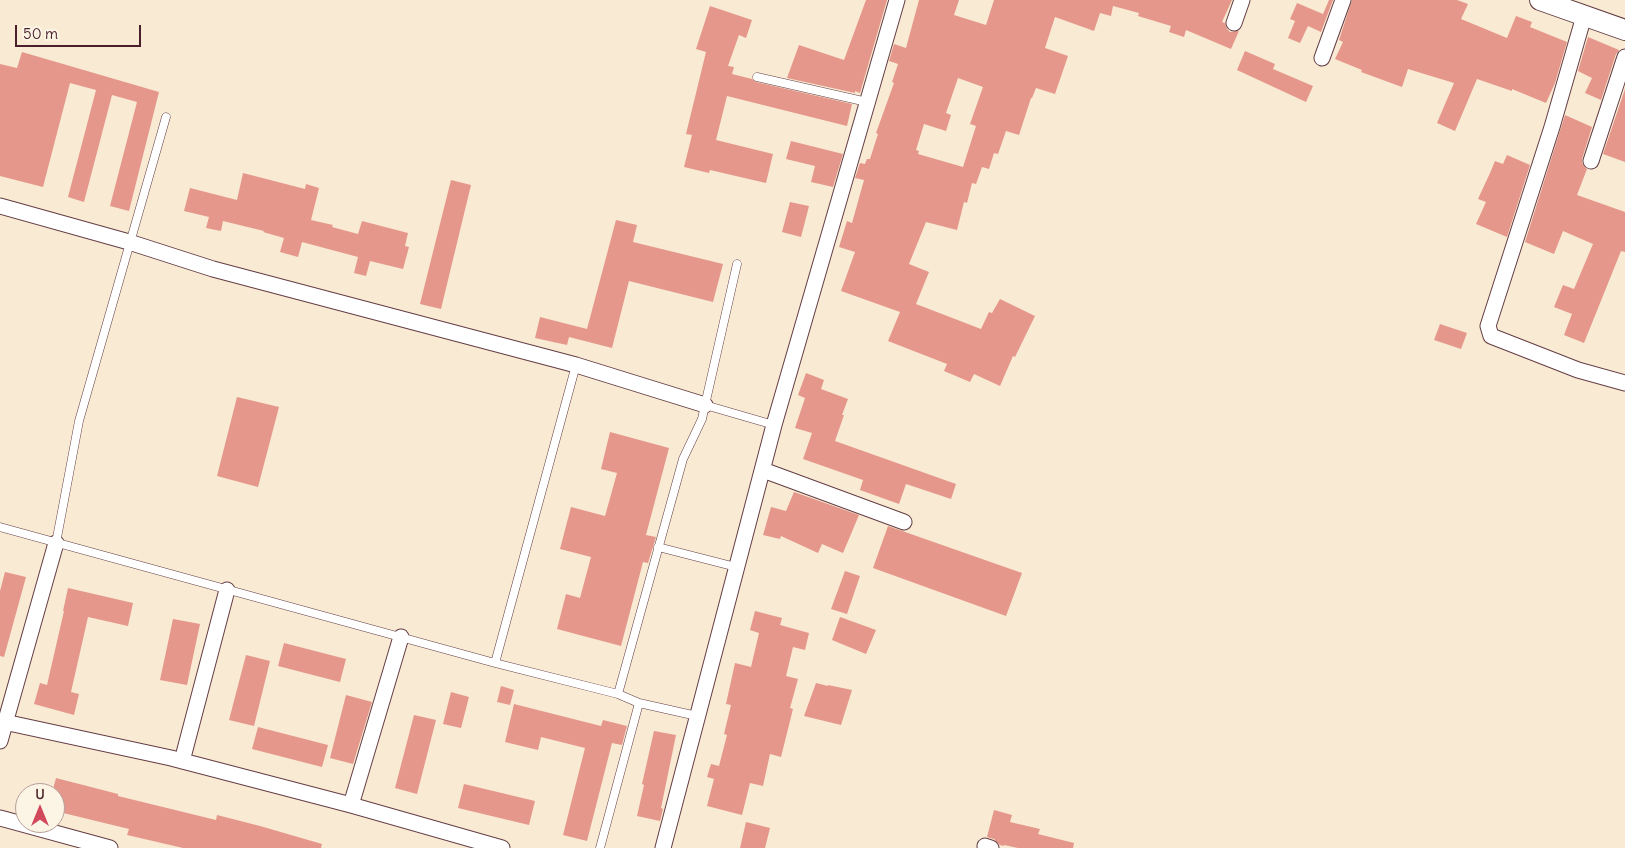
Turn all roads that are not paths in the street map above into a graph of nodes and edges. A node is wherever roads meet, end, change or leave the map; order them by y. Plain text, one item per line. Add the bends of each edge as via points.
1 (898, 0) edge
2 (1242, 0) edge
3 (1344, 0) edge
4 (1540, 0) edge
5 (1584, 16) junction
6 (1234, 23) dead end
7 (1625, 30) edge
8 (1625, 57) edge
9 (1322, 58) dead end
10 (757, 77) dead end
11 (867, 102) junction
12 (166, 117) dead end
13 (1591, 161) dead end
14 (0, 206) edge
15 (129, 242) junction
16 (737, 264) dead end
17 (576, 365) junction
18 (1625, 383) edge
19 (705, 405) junction
20 (774, 424) junction
21 (763, 470) junction
22 (904, 522) dead end
23 (0, 527) edge
24 (56, 543) junction
25 (658, 547) junction
26 (736, 567) junction
27 (227, 590) junction
28 (401, 637) junction
29 (495, 663) junction
30 (618, 694) junction
31 (639, 703) junction
32 (697, 716) junction
33 (2, 722) edge
34 (0, 741) edge
35 (182, 761) junction
36 (351, 805) junction
37 (0, 818) edge
38 (110, 848) edge
39 (502, 848) edge
40 (600, 848) edge
41 (663, 848) edge

1 - 11 street
2 - 6 street
3 - 9 street
4 - 5 main road
5 - 7 main road
5 - 18 street via 1488,326 1491,336 1578,370
8 - 13 street
10 - 11 lane
11 - 20 street
12 - 15 lane
14 - 15 street
15 - 17 street via 212,270
15 - 24 lane via 79,421
16 - 19 lane
17 - 19 street
17 - 29 lane
19 - 20 lane
19 - 25 lane via 702,419 683,459
20 - 21 street
21 - 22 street
21 - 26 street
23 - 24 lane
24 - 27 lane
24 - 33 street
25 - 26 lane
25 - 30 lane
26 - 32 street
27 - 28 lane
27 - 35 street
28 - 29 lane
28 - 36 street
29 - 30 lane
30 - 31 lane
31 - 32 lane
31 - 40 lane
32 - 41 street
33 - 34 street
33 - 35 street
35 - 36 street
36 - 39 street
37 - 38 street

